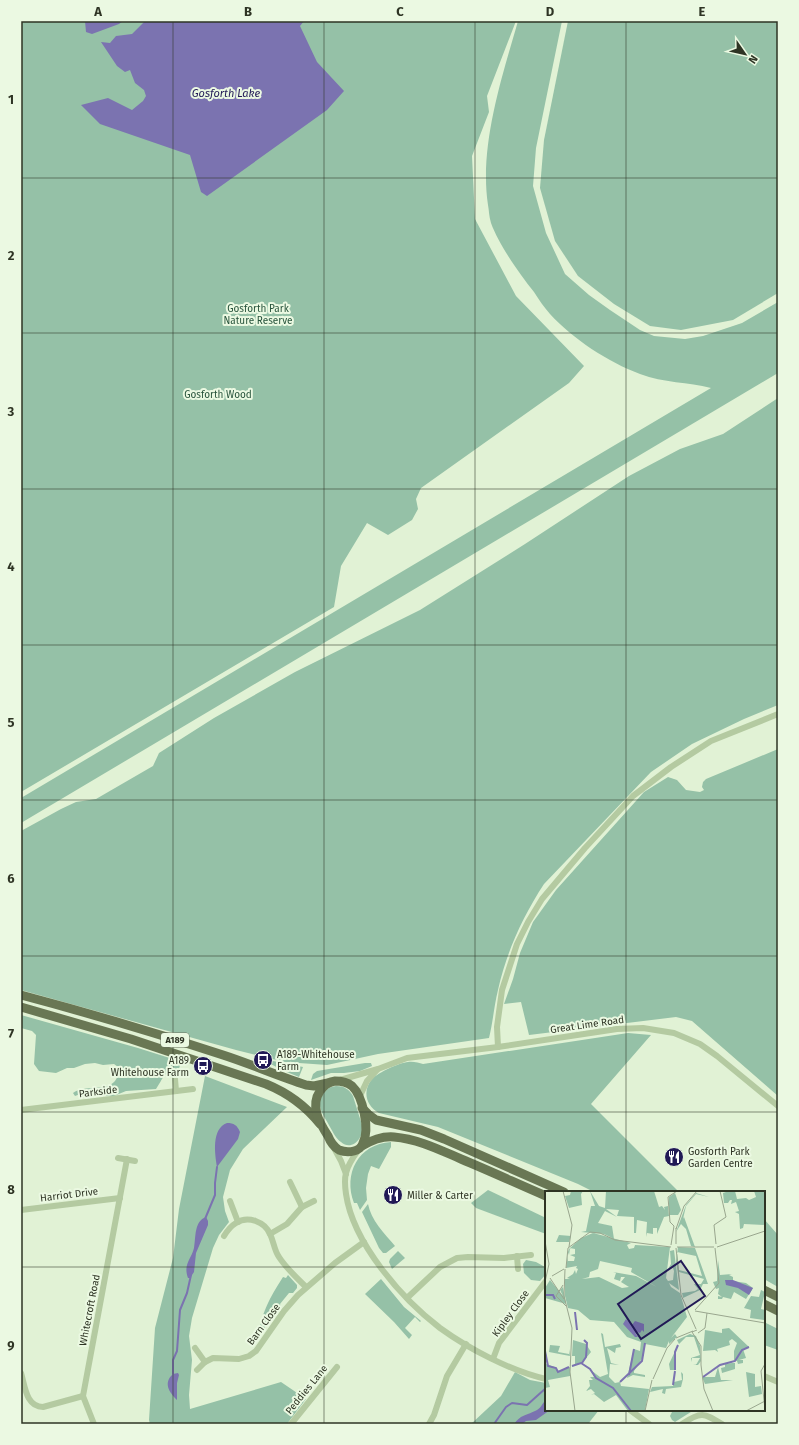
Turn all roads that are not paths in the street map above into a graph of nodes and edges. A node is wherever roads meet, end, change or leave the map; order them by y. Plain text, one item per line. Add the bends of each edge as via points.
1 (778, 714) edge
2 (21, 995) edge
3 (21, 1007) edge
4 (498, 1047) junction
5 (378, 1069) junction
6 (175, 1079) dead end
7 (331, 1082) junction
8 (193, 1090) dead end
9 (176, 1091) junction
10 (359, 1098) junction
11 (778, 1106) edge
12 (362, 1108) junction
13 (21, 1110) edge
14 (320, 1124) junction
15 (331, 1141) junction
16 (361, 1147) junction
17 (118, 1158) dead end
18 (128, 1159) junction
19 (135, 1161) dead end
20 (346, 1174) junction
21 (290, 1182) dead end
22 (562, 1191) edge
23 (545, 1196) edge
24 (120, 1198) junction
25 (230, 1201) dead end
26 (314, 1201) dead end
27 (302, 1207) junction
28 (21, 1210) edge
29 (238, 1222) junction
30 (270, 1234) junction
31 (224, 1236) dead end
32 (364, 1242) junction
33 (531, 1255) dead end
34 (516, 1256) junction
35 (518, 1269) dead end
36 (545, 1281) edge
37 (306, 1287) junction
38 (765, 1290) edge
39 (778, 1297) edge
40 (407, 1298) junction
41 (765, 1304) edge
42 (778, 1311) edge
43 (466, 1344) junction
44 (194, 1348) dead end
45 (493, 1359) junction
46 (206, 1362) junction
47 (337, 1367) dead end
48 (197, 1370) dead end
49 (21, 1373) edge
50 (765, 1376) edge
51 (545, 1379) edge
52 (778, 1382) edge
53 (83, 1396) junction
54 (631, 1411) edge
55 (704, 1412) edge
56 (94, 1424) edge
57 (291, 1424) edge
58 (428, 1424) edge
59 (649, 1424) edge
60 (682, 1424) edge
61 (722, 1424) edge

1 - 4 street via 712,741 671,767 633,796 542,899 517,944 502,990 497,1027
2 - 7 main road, A189 via 148,1031 306,1085
3 - 14 main road, A189 via 131,1039 280,1089 297,1100
4 - 5 street, Great Lime Road via 407,1058
4 - 11 street, Great Lime Road via 616,1029 643,1028 666,1031 683,1036 708,1049
5 - 7 street, Great Lime Road
5 - 10 street, Great Lime Road via 367,1081
6 - 9 street
7 - 10 main road via 349,1084 356,1090
7 - 14 main road via 319,1092 316,1102
8 - 9 street, Parkside
9 - 13 street, Parkside
10 - 12 main road
12 - 16 main road via 367,1132
12 - 22 main road via 376,1120 433,1135
14 - 15 main road
15 - 16 main road via 338,1149 344,1151 354,1151
15 - 20 street
16 - 20 street
16 - 23 main road via 372,1140 387,1137 413,1141 434,1147
17 - 18 street
18 - 19 street
18 - 24 street, Whitecroft Road
20 - 32 street via 348,1203
21 - 27 street
24 - 28 street, Harriot Drive
24 - 53 street, Whitecroft Road
25 - 29 street
26 - 27 street
27 - 30 street via 287,1224
29 - 30 street via 248,1219 258,1222
29 - 31 street
30 - 37 street via 278,1256
32 - 37 street, Barn Close
32 - 40 street via 378,1264
33 - 34 street
34 - 35 street
34 - 40 street via 457,1258 440,1267
36 - 45 street, Kipley Close via 499,1343
37 - 46 street, Barn Close via 256,1351 244,1358 216,1358
38 - 39 main road
40 - 43 street via 435,1324
41 - 42 main road
43 - 45 street
43 - 58 street via 447,1376 434,1415
44 - 46 street
45 - 51 street
46 - 48 street, Barn Close
47 - 57 street, Peddies Lane
49 - 53 street via 28,1399 38,1407
50 - 52 street
53 - 56 street
54 - 59 street
55 - 60 street
55 - 61 street

